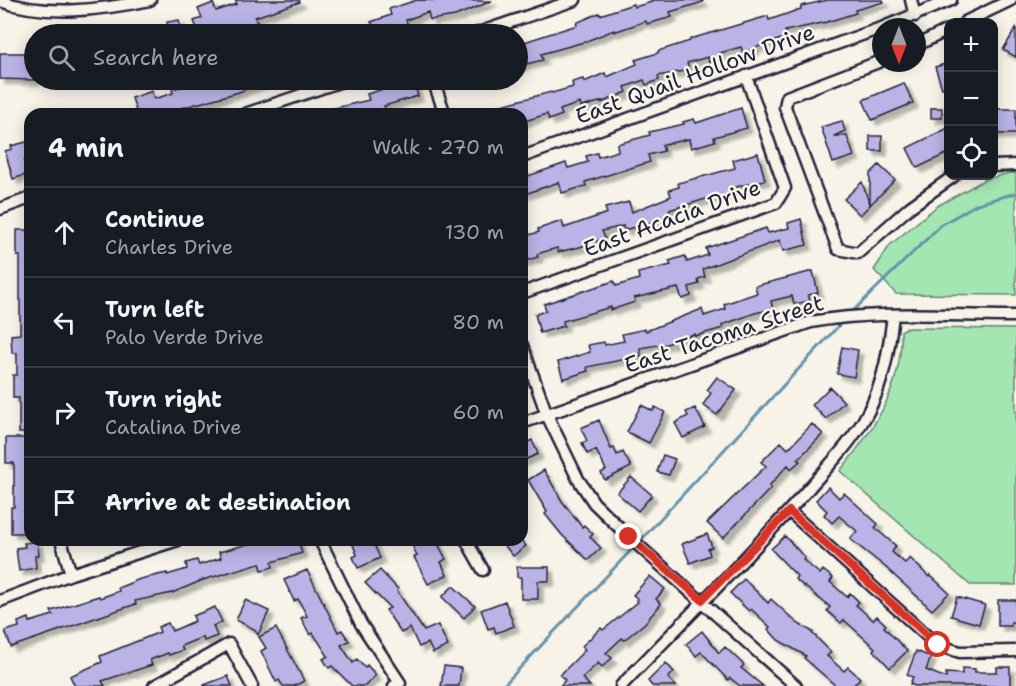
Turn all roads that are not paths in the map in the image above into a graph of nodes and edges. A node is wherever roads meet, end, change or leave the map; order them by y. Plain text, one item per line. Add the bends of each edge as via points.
1 (150, 0) edge
2 (575, 0) edge
3 (911, 0) edge
4 (951, 0) edge
5 (1011, 0) edge
6 (0, 1) edge
7 (995, 4) edge
8 (915, 16) junction
9 (910, 18) edge
10 (972, 18) edge
11 (504, 24) edge
12 (872, 32) edge
13 (944, 32) edge
14 (926, 41) edge
15 (872, 64) edge
16 (746, 76) junction
17 (316, 90) edge
18 (437, 90) edge
19 (263, 108) edge
20 (443, 108) edge
21 (528, 155) edge
22 (1016, 165) edge
23 (998, 166) edge
24 (948, 180) edge
25 (24, 200) edge
26 (0, 210) edge
27 (528, 291) edge
28 (893, 315) junction
29 (1016, 316) edge
30 (528, 362) edge
31 (547, 414) junction
32 (528, 421) edge
33 (789, 511) junction
34 (63, 546) edge
35 (159, 546) edge
36 (323, 546) edge
37 (469, 546) edge
38 (483, 570) dead end
39 (71, 574) junction
40 (702, 600) junction
41 (0, 601) edge
42 (1016, 651) edge
43 (397, 684) edge
44 (154, 686) edge
45 (252, 686) edge
46 (621, 686) edge
47 (796, 686) edge

1 - 6 street via 70,11 15,7
2 - 11 street
3 - 8 street
4 - 8 street, East Quail Hollow Drive
5 - 7 street
7 - 10 street
8 - 9 street, East Quail Hollow Drive
12 - 16 street, East Quail Hollow Drive
13 - 14 street
15 - 24 street via 787,97 785,107 838,249 858,253 910,207
16 - 21 street, East Quail Hollow Drive
16 - 27 street, East Acacia Drive via 785,188 776,203
17 - 19 street
18 - 20 street
22 - 23 street
25 - 26 street
28 - 29 street, East Tacoma Street
28 - 31 street, East Tacoma Street via 811,322
28 - 33 street via 881,382 868,413 853,438
30 - 31 street
31 - 32 street, East Tacoma Street
31 - 40 street via 578,479 594,502
33 - 40 street
33 - 42 street via 938,645 960,652
34 - 39 street
35 - 39 street
36 - 43 street via 361,624
37 - 38 street
39 - 41 street
40 - 46 street
40 - 47 street
44 - 45 street via 230,644

